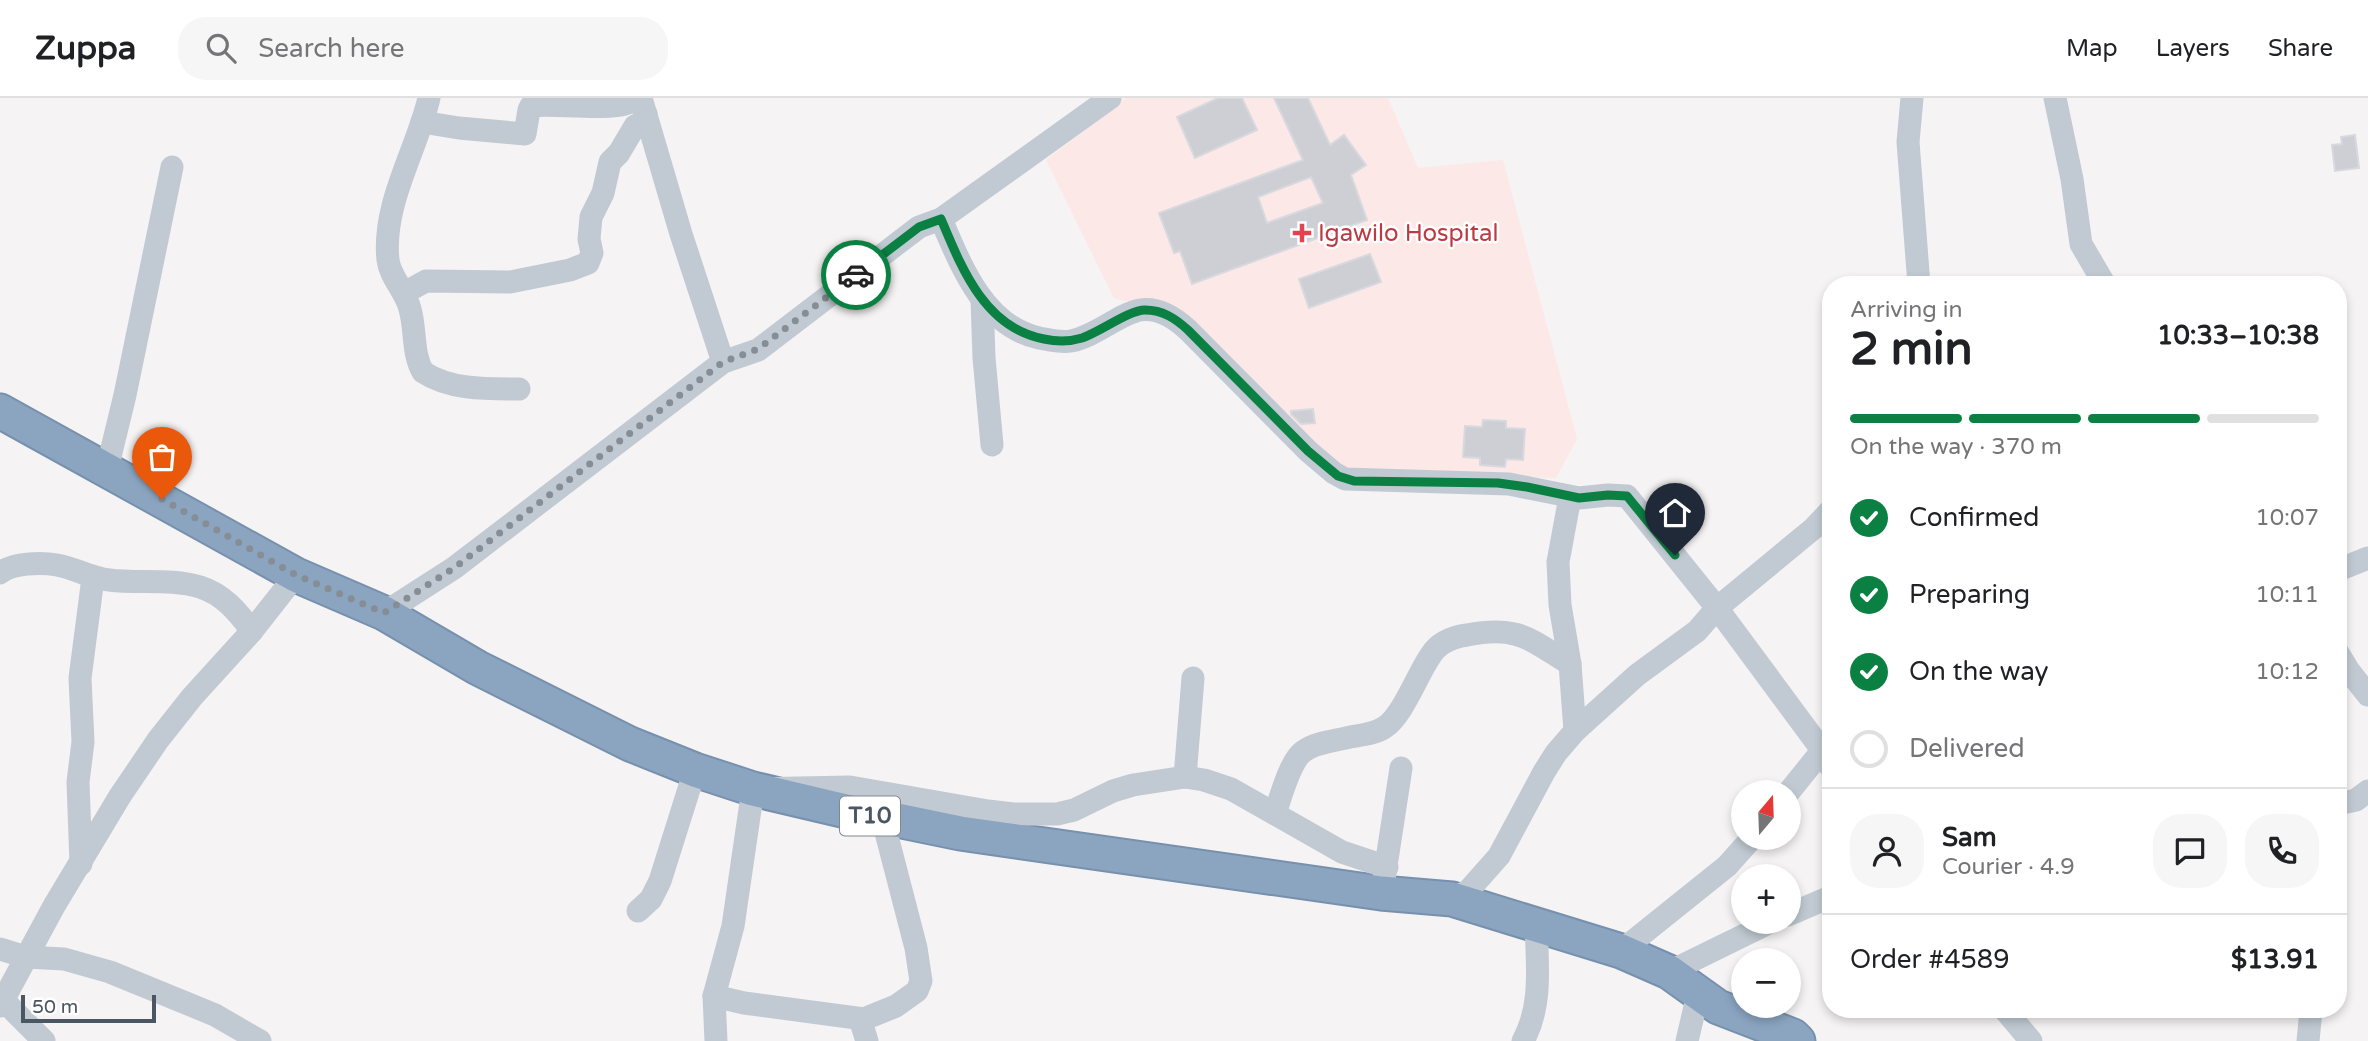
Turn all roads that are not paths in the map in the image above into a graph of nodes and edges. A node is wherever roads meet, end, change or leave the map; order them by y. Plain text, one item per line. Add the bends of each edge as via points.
1 (429, 98) edge
2 (1110, 98) edge
3 (1912, 98) edge
4 (2055, 98) edge
5 (641, 103) edge
6 (422, 122) junction
7 (172, 167) dead end
8 (941, 219) junction
9 (1918, 276) edge
10 (2100, 276) edge
11 (404, 293) junction
12 (982, 299) junction
13 (723, 362) junction
14 (519, 389) dead end
15 (0, 411) edge
16 (992, 445) dead end
17 (107, 469) junction
18 (1570, 497) junction
19 (1822, 520) edge
20 (2368, 558) edge
21 (2347, 566) edge
22 (0, 573) edge
23 (296, 575) junction
24 (93, 578) junction
25 (1717, 608) junction
26 (384, 613) junction
27 (252, 631) junction
28 (1570, 664) junction
29 (2347, 668) edge
30 (1193, 678) dead end
31 (2368, 695) edge
32 (1575, 731) junction
33 (1822, 745) edge
34 (1822, 759) edge
35 (1401, 768) dead end
36 (695, 770) junction
37 (1185, 777) junction
38 (1801, 780) edge
39 (753, 789) junction
40 (2368, 791) edge
41 (2347, 802) edge
42 (2368, 802) edge
43 (2347, 803) edge
44 (1275, 813) junction
45 (882, 817) junction
46 (1741, 850) edge
47 (81, 864) junction
48 (1384, 880) junction
49 (1452, 899) junction
50 (1822, 900) edge
51 (1801, 909) edge
52 (638, 911) dead end
53 (1536, 923) junction
54 (1747, 934) edge
55 (0, 949) edge
56 (1622, 951) junction
57 (26, 957) junction
58 (1669, 972) junction
59 (1698, 994) junction
60 (714, 996) junction
61 (1, 1003) edge
62 (2012, 1018) edge
63 (2310, 1018) edge
64 (860, 1019) junction
65 (1794, 1040) edge
66 (44, 1041) edge
67 (260, 1041) edge
68 (716, 1041) edge
69 (867, 1041) edge
70 (1523, 1041) edge
71 (1688, 1041) edge
72 (2031, 1041) edge
73 (2308, 1041) edge

1 - 6 street
2 - 8 street
3 - 9 street via 1908,142
4 - 10 street via 2081,244
5 - 6 street via 531,106 525,134
5 - 11 street via 641,123 610,162 604,190 590,217 592,253 585,265 510,282 426,281
5 - 13 street
6 - 11 street via 401,177 388,244 390,267
7 - 17 street
8 - 12 street
8 - 13 street via 919,227 758,349
11 - 14 street via 423,372 456,385
12 - 16 street
12 - 18 street via 1011,328 1062,341 1097,332 1140,310 1168,315 1308,451 1345,479 1509,484
13 - 26 street via 454,568
15 - 17 highway, T10
17 - 23 highway, T10
18 - 25 street via 1627,496
18 - 28 street via 1558,562
19 - 25 street
20 - 21 street
22 - 24 street via 37,564 57,565
23 - 26 highway, T10
23 - 27 street
24 - 27 street via 200,587 223,599
24 - 47 street via 80,678
25 - 32 street via 1697,631 1637,675
25 - 33 street
26 - 36 highway, T10 via 478,668 630,744
27 - 47 street via 158,740
28 - 32 street
28 - 44 street via 1509,632 1484,631 1450,639 1430,655 1388,726 1304,750 1294,762
29 - 31 street
30 - 37 street
32 - 49 street via 1544,772 1499,856 1468,891
34 - 38 street
35 - 48 street
36 - 39 highway, T10
36 - 52 street via 660,881
37 - 39 street via 1133,785 1057,814 988,811 850,787
37 - 44 street via 1231,789
39 - 45 highway, T10
39 - 60 street via 733,926
40 - 41 street
42 - 43 street
44 - 48 street
45 - 48 highway, T10 via 960,833
45 - 64 street via 921,984 905,1002
46 - 56 street
47 - 57 street
48 - 49 highway, T10
49 - 53 highway, T10
50 - 51 street
53 - 56 highway, T10
53 - 70 street via 1537,995
54 - 58 street
55 - 57 street
56 - 58 highway, T10
57 - 61 street
57 - 67 street via 58,958 110,972 215,1015
58 - 59 highway, T10
59 - 65 highway, T10
59 - 71 street
60 - 64 street
60 - 68 street
61 - 66 street
62 - 72 street
63 - 73 street
64 - 69 street

